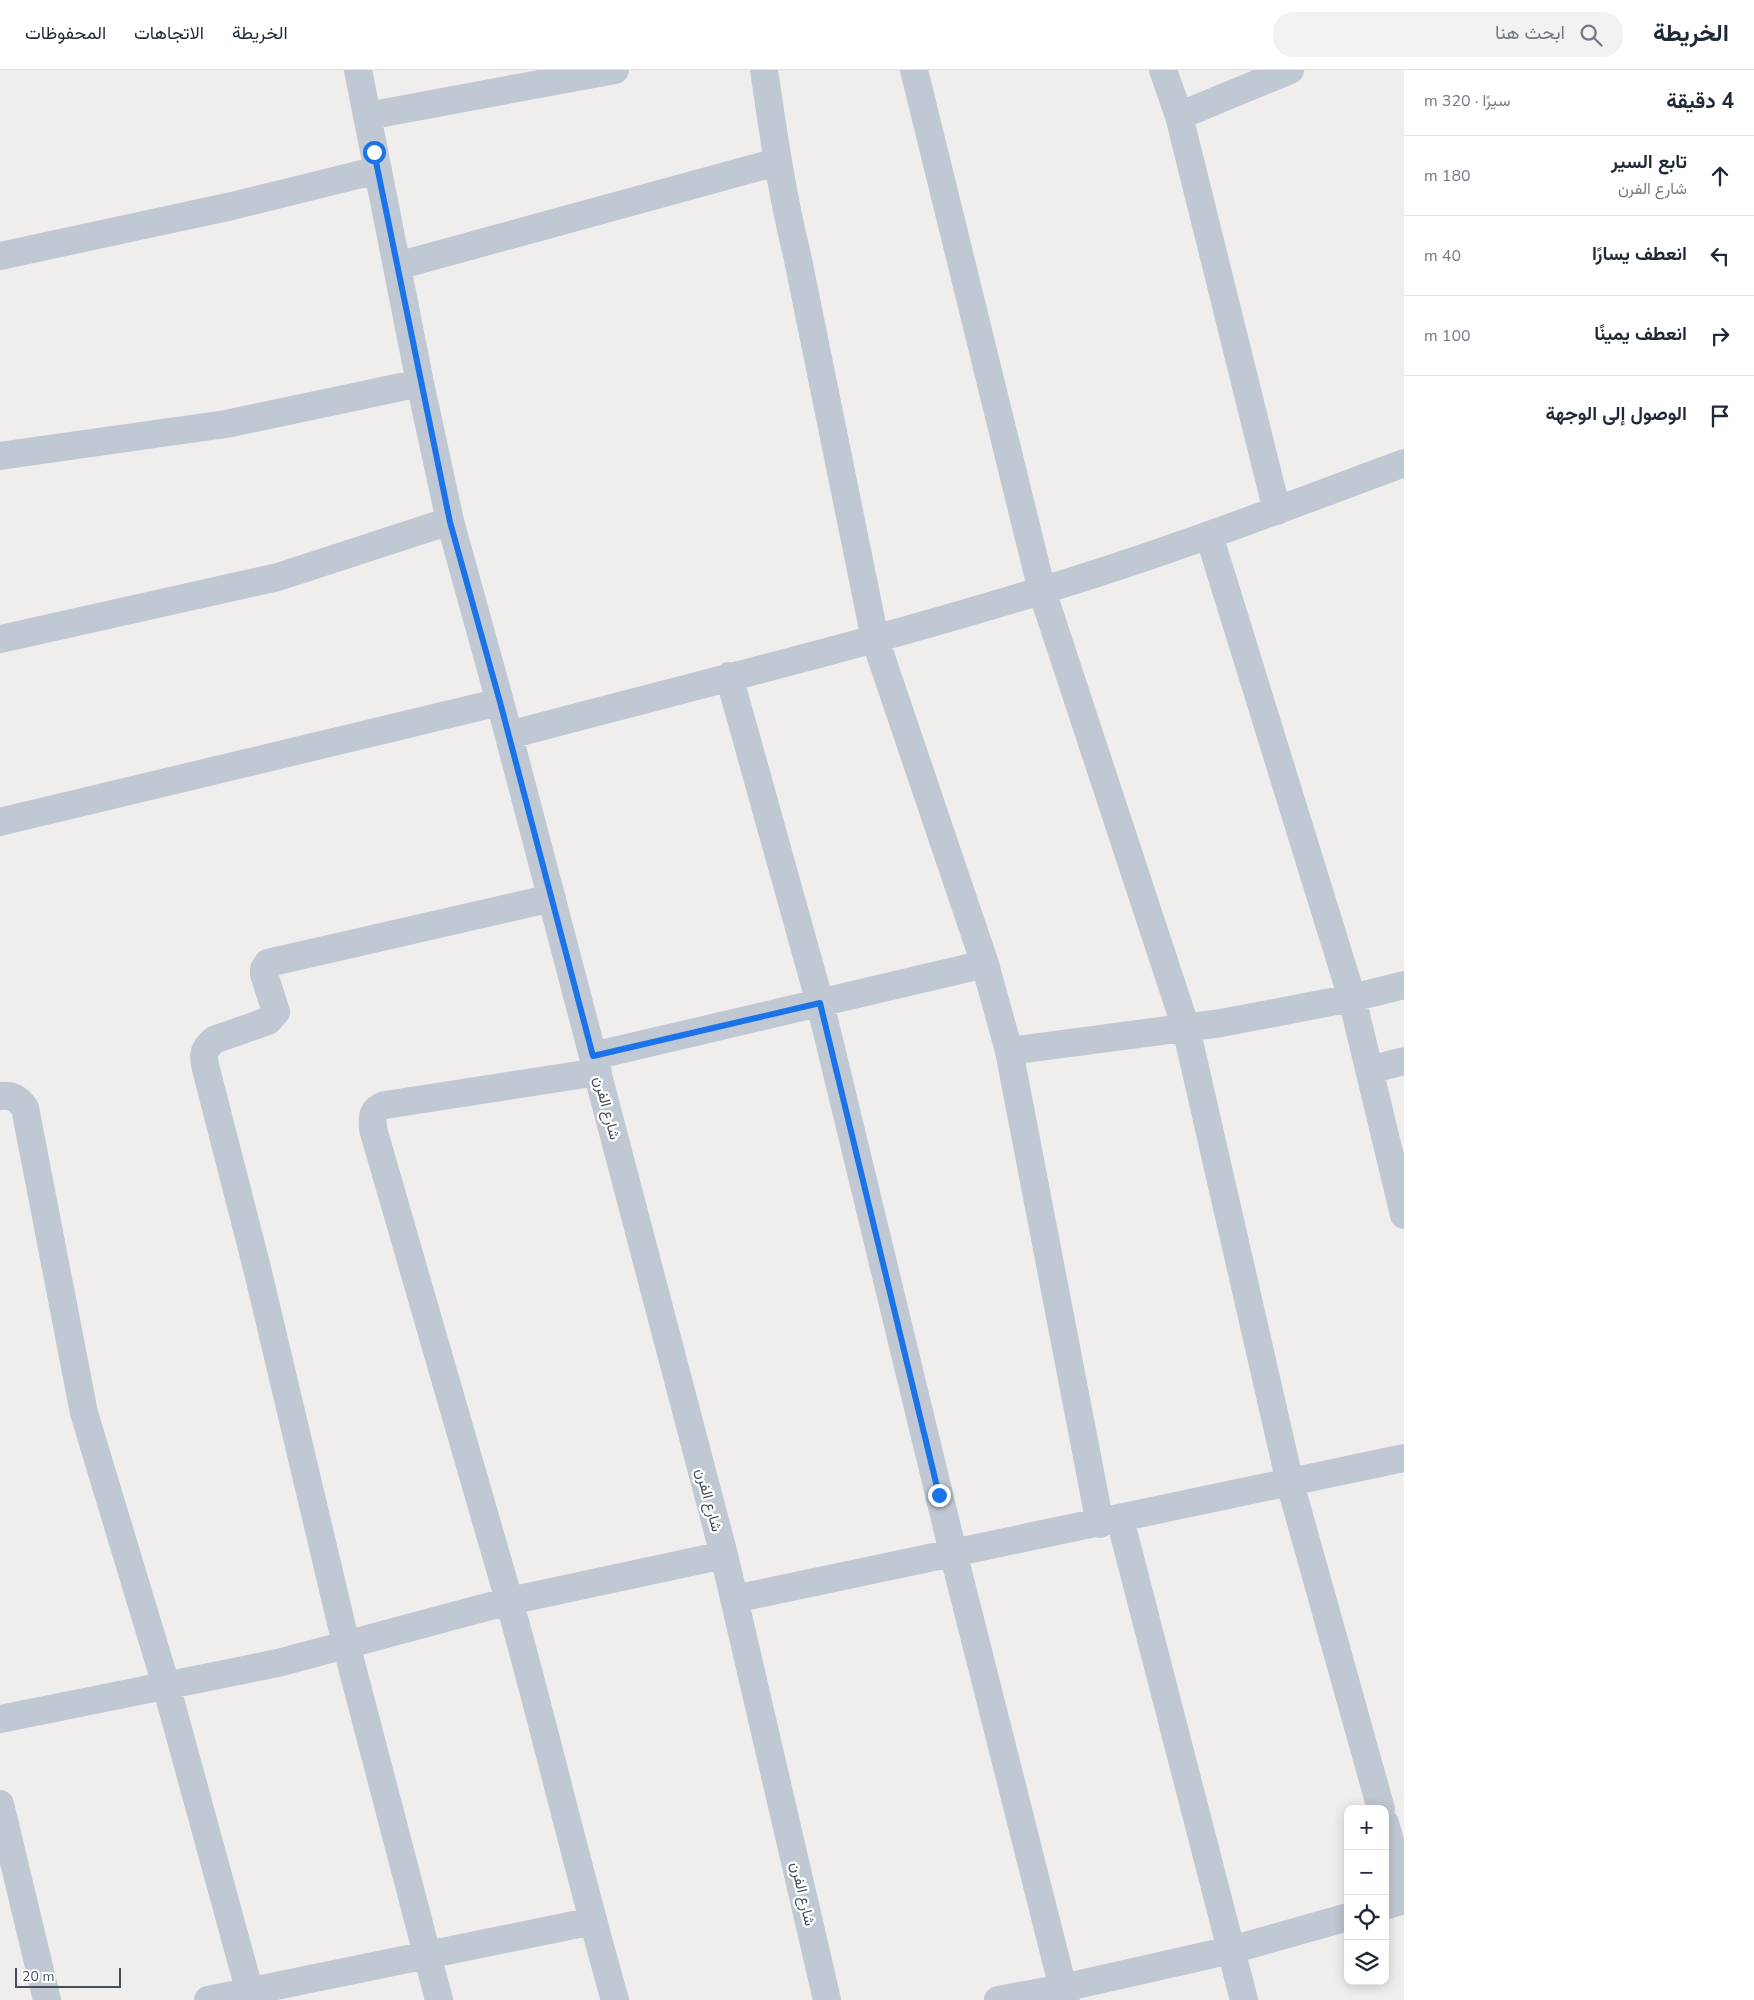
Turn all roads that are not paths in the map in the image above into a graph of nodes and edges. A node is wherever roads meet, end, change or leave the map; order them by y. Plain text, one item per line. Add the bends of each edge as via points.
1 (358, 70) edge
2 (616, 70) edge
3 (764, 70) edge
4 (914, 70) edge
5 (1163, 70) edge
6 (1290, 70) edge
7 (367, 116) junction
8 (1179, 116) junction
9 (777, 162) junction
10 (378, 170) junction
11 (0, 256) edge
12 (397, 266) junction
13 (420, 383) junction
14 (0, 456) edge
15 (1404, 463) edge
16 (1276, 511) junction
17 (450, 522) junction
18 (1209, 535) junction
19 (1042, 591) junction
20 (0, 639) edge
21 (875, 639) junction
22 (729, 676) junction
23 (500, 702) junction
24 (509, 735) junction
25 (0, 822) edge
26 (552, 898) junction
27 (985, 964) junction
28 (1404, 985) edge
29 (1352, 998) junction
30 (820, 1003) junction
31 (1186, 1028) junction
32 (1009, 1051) junction
33 (1404, 1061) edge
34 (595, 1064) junction
35 (1369, 1070) junction
36 (0, 1096) edge
37 (1404, 1215) edge
38 (1404, 1458) edge
39 (1290, 1483) junction
40 (1110, 1521) junction
41 (953, 1552) junction
42 (724, 1555) junction
43 (734, 1599) junction
44 (509, 1601) junction
45 (346, 1644) junction
46 (166, 1685) junction
47 (0, 1719) edge
48 (0, 1804) edge
49 (1380, 1805) edge
50 (1389, 1837) edge
51 (1404, 1890) edge
52 (1404, 1900) edge
53 (1389, 1905) edge
54 (1344, 1918) edge
55 (593, 1921) junction
56 (1232, 1950) junction
57 (427, 1955) junction
58 (1065, 1994) edge
59 (251, 1995) edge
60 (47, 2000) edge
61 (208, 2000) edge
62 (439, 2000) edge
63 (615, 2000) edge
64 (827, 2000) edge
65 (998, 2000) edge
66 (1244, 2000) edge

1 - 7 street, شارع الفرن
2 - 7 street
3 - 9 street
4 - 19 street
5 - 8 street
6 - 8 street
7 - 10 street, شارع الفرن
8 - 16 street
9 - 12 street
9 - 21 street
10 - 11 street via 232,206
10 - 12 street, شارع الفرن
12 - 13 street, شارع الفرن
13 - 14 street via 226,424
13 - 17 street, شارع الفرن
15 - 16 street
16 - 18 street
17 - 20 street via 278,577
17 - 23 street, شارع الفرن
18 - 19 street
18 - 29 street
19 - 21 street
19 - 31 street
21 - 22 street
21 - 27 street
22 - 24 street
22 - 30 street
23 - 24 street, شارع الفرن
23 - 25 street
24 - 26 street, شارع الفرن
26 - 34 street, شارع الفرن
26 - 45 street via 268,963 264,969 275,1015 268,1021 214,1040 204,1052
27 - 30 street
27 - 32 street
28 - 29 street
29 - 31 street
29 - 35 street
30 - 34 street
30 - 41 street
31 - 32 street
31 - 39 street
32 - 40 street
33 - 35 street
34 - 42 street, شارع الفرن
34 - 44 street via 385,1105 372,1116 418,1289
35 - 37 street
36 - 46 street via 18,1099 25,1108 84,1413
38 - 39 street
39 - 40 street
39 - 49 street
40 - 41 street
40 - 56 street
41 - 43 street
41 - 58 street
42 - 43 street, شارع الفرن
42 - 44 street
43 - 64 street, شارع الفرن
44 - 45 street
44 - 55 street
45 - 46 street
45 - 57 street
46 - 47 street
46 - 59 street
48 - 60 street
50 - 51 street
52 - 53 street
54 - 56 street
55 - 57 street
55 - 63 street
56 - 58 street
56 - 66 street
57 - 59 street
57 - 62 street
58 - 65 street
59 - 61 street

